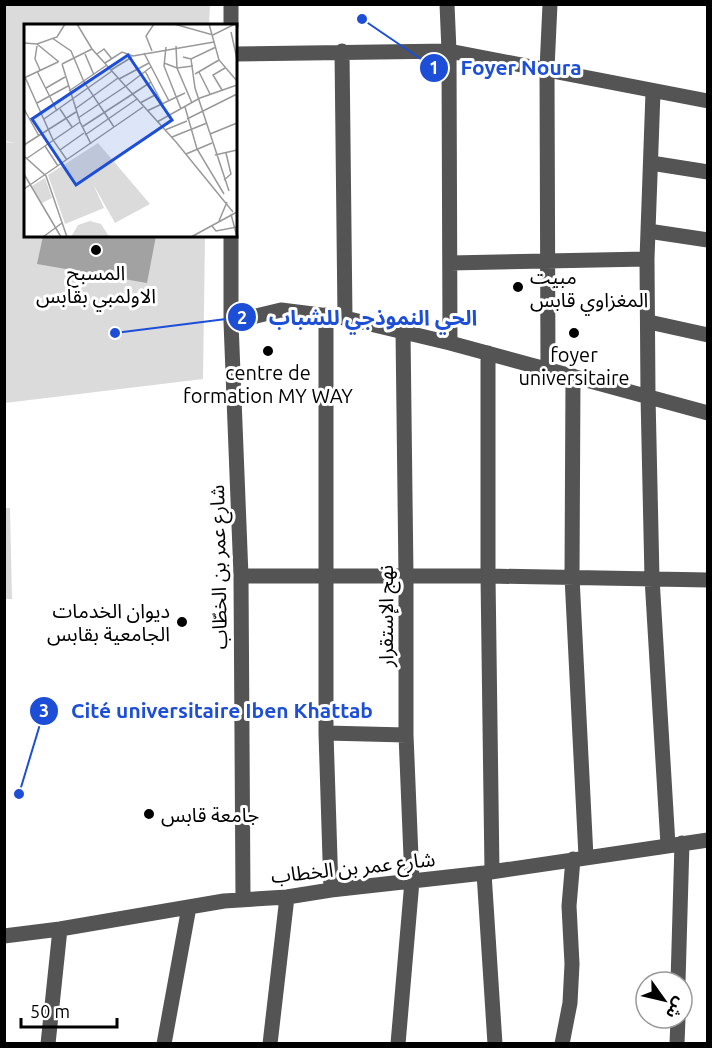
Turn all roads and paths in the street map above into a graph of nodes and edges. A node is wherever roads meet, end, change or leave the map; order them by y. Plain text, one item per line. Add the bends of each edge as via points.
1 (231, 4) edge
2 (447, 4) edge
3 (550, 4) edge
4 (231, 24) edge
5 (342, 51) junction
6 (449, 51) junction
7 (237, 54) edge
8 (547, 69) junction
9 (653, 92) junction
10 (708, 101) edge
11 (651, 163) junction
12 (708, 172) edge
13 (648, 231) junction
14 (231, 237) edge
15 (708, 240) edge
16 (647, 259) junction
17 (547, 260) junction
18 (450, 263) junction
19 (326, 315) junction
20 (345, 318) junction
21 (231, 322) junction
22 (649, 322) junction
23 (403, 331) junction
24 (708, 335) edge
25 (450, 343) junction
26 (488, 353) junction
27 (548, 369) junction
28 (573, 376) junction
29 (648, 396) junction
30 (708, 413) edge
31 (241, 576) junction
32 (488, 576) junction
33 (325, 577) junction
34 (406, 577) junction
35 (572, 577) junction
36 (652, 578) junction
37 (708, 580) edge
38 (326, 733) junction
39 (406, 735) junction
40 (708, 840) edge
41 (675, 844) junction
42 (580, 858) junction
43 (488, 873) junction
44 (412, 881) junction
45 (331, 890) junction
46 (287, 897) junction
47 (243, 899) junction
48 (189, 907) junction
49 (60, 929) junction
50 (4, 936) edge
51 (678, 970) edge
52 (48, 1044) edge
53 (164, 1044) edge
54 (270, 1044) edge
55 (398, 1044) edge
56 (495, 1044) edge
57 (562, 1044) edge

1 - 4 street
2 - 6 street
3 - 8 street
5 - 6 street
5 - 7 street
5 - 20 street
6 - 8 street
6 - 18 street
8 - 9 street
8 - 17 street
9 - 10 street
9 - 11 street
11 - 12 street
11 - 13 street
13 - 15 street
13 - 16 street
14 - 21 street, شارع عمر بن الخطّاب
16 - 17 street
16 - 22 street
17 - 18 street
17 - 27 street
18 - 25 street
19 - 20 street
19 - 21 street via 281,310
19 - 33 street
20 - 23 street
21 - 31 street, شارع عمر بن الخطّاب
22 - 24 street
22 - 29 street
23 - 25 street
23 - 34 street, نهج الإستقرار
25 - 26 street
26 - 27 street
26 - 32 street
27 - 28 street
28 - 29 street
28 - 35 street
29 - 30 street
29 - 36 street
31 - 33 street
31 - 47 street, شارع عمر بن الخطّاب
32 - 34 street
32 - 35 street
32 - 43 street
33 - 34 street
33 - 38 street
34 - 39 street, نهج الإستقرار
35 - 36 street
35 - 42 street
36 - 37 street
36 - 41 street
38 - 39 street
38 - 45 street
39 - 44 street, نهج الإستقرار
40 - 41 street, شارع عمر بن الخطاب
41 - 42 street, شارع عمر بن الخطاب
41 - 51 street
42 - 43 street, شارع عمر بن الخطاب
42 - 57 street via 569,906 570,1003
43 - 44 street, شارع عمر بن الخطاب
43 - 56 street
44 - 45 street, شارع عمر بن الخطاب
44 - 55 street, نهج الإستقرار
45 - 46 street, شارع عمر بن الخطاب
46 - 47 street, شارع عمر بن الخطاب
46 - 54 street
47 - 48 street, شارع عمر بن الخطاب
48 - 49 street, شارع عمر بن الخطاب
48 - 53 street
49 - 50 street, شارع عمر بن الخطاب
49 - 52 street

